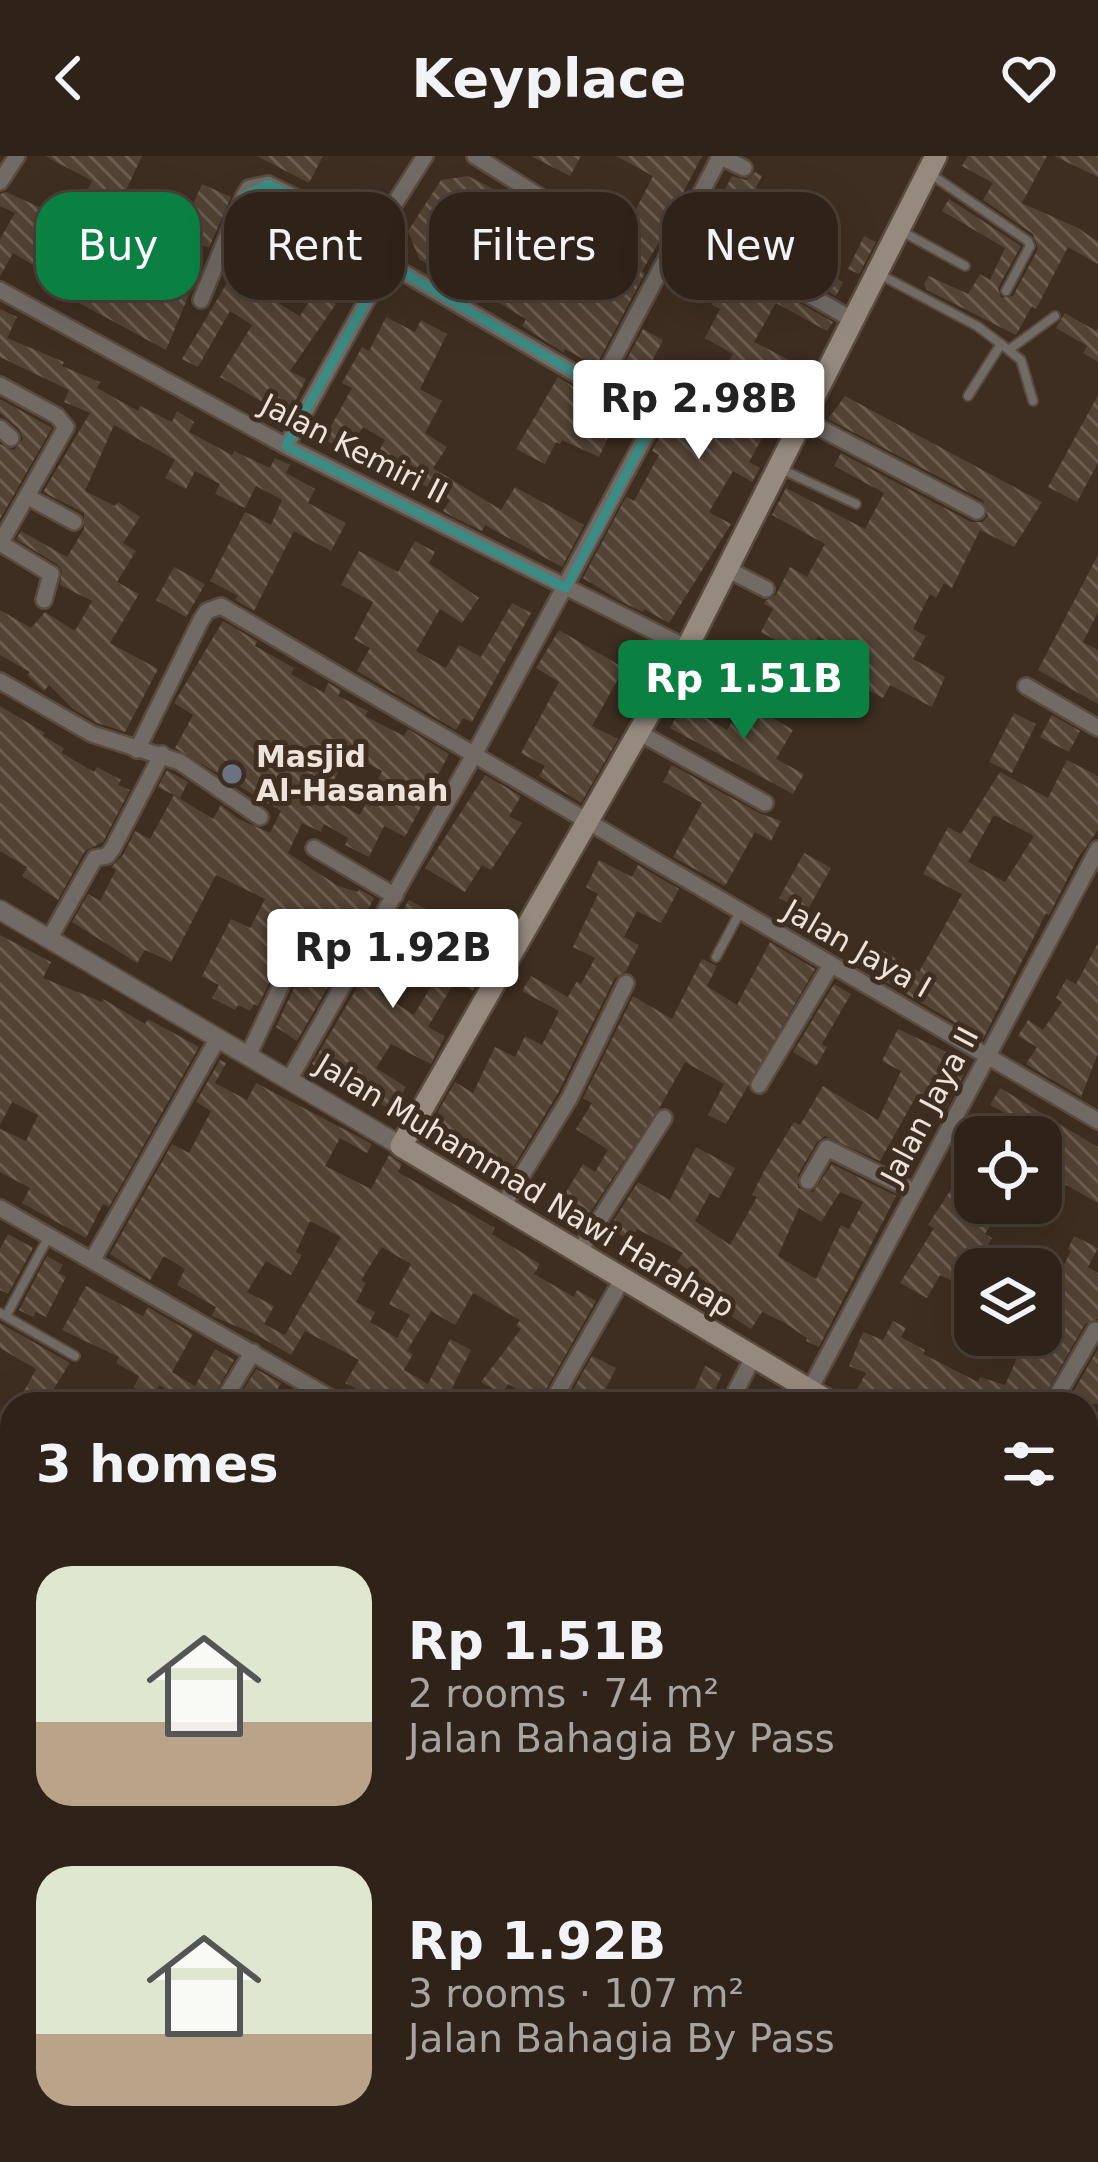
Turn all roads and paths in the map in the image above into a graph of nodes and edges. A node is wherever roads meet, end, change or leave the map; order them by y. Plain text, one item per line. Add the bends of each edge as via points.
1 (17, 156) edge
2 (425, 156) edge
3 (475, 156) edge
4 (720, 156) edge
5 (932, 164) edge
6 (744, 168) dead end
7 (0, 182) edge
8 (247, 192) edge
9 (284, 192) edge
10 (402, 192) edge
11 (532, 192) edge
12 (899, 230) junction
13 (224, 250) edge
14 (965, 266) dead end
15 (405, 273) edge
16 (877, 273) junction
17 (0, 290) edge
18 (1006, 291) dead end
19 (201, 300) dead end
20 (367, 300) edge
21 (818, 300) edge
22 (1055, 316) dead end
23 (853, 320) junction
24 (1005, 346) junction
25 (0, 385) edge
26 (599, 386) junction
27 (968, 396) dead end
28 (1033, 401) dead end
29 (803, 419) junction
30 (286, 446) junction
31 (778, 468) junction
32 (28, 497) junction
33 (856, 504) dead end
34 (977, 511) dead end
35 (74, 522) dead end
36 (727, 569) junction
37 (566, 588) junction
38 (766, 589) dead end
39 (44, 600) dead end
40 (687, 648) junction
41 (0, 681) edge
42 (1026, 686) dead end
43 (1098, 728) edge
44 (640, 733) junction
45 (137, 750) junction
46 (475, 753) junction
47 (162, 754) junction
48 (765, 802) dead end
49 (260, 817) dead end
50 (589, 824) junction
51 (314, 848) dead end
52 (1098, 849) edge
53 (1091, 880) edge
54 (395, 896) junction
55 (0, 910) edge
56 (740, 912) junction
57 (50, 939) junction
58 (302, 941) dead end
59 (716, 957) dead end
60 (831, 965) junction
61 (626, 983) dead end
62 (218, 1038) junction
63 (248, 1056) junction
64 (987, 1056) junction
65 (289, 1080) junction
66 (759, 1084) dead end
67 (664, 1118) dead end
68 (1098, 1120) edge
69 (400, 1146) junction
70 (808, 1181) dead end
71 (915, 1192) junction
72 (503, 1206) junction
73 (0, 1208) edge
74 (50, 1235) junction
75 (579, 1252) junction
76 (93, 1259) junction
77 (623, 1278) junction
78 (3, 1314) edge
79 (1095, 1330) edge
80 (253, 1352) junction
81 (75, 1356) dead end
82 (754, 1356) junction
83 (312, 1387) junction
84 (810, 1390) junction
85 (228, 1392) edge
86 (309, 1392) edge
87 (321, 1392) edge
88 (558, 1392) edge
89 (735, 1392) edge
90 (813, 1392) edge
91 (1059, 1392) edge

1 - 7 street
2 - 10 street
3 - 11 street
4 - 6 street
4 - 26 street
5 - 12 main road
5 - 18 lane via 1028,241
8 - 9 street via 268,184
12 - 14 lane
12 - 16 main road
13 - 19 street
15 - 26 street
16 - 23 main road
16 - 24 lane
17 - 30 street, Jalan Kemiri II
20 - 30 street
21 - 23 street
22 - 24 lane
23 - 29 main road
24 - 27 lane
24 - 28 lane via 1021,360
25 - 32 street via 66,427
26 - 37 street via 647,416 649,430
29 - 31 main road
29 - 34 street
30 - 37 street, Jalan Kemiri II
31 - 33 lane
31 - 36 main road
32 - 35 street
32 - 39 street via 2,539 51,574
36 - 38 street
36 - 40 main road
37 - 40 street, Jalan Kemiri II
37 - 46 street
40 - 44 main road
41 - 45 street
42 - 43 street
44 - 48 street
44 - 50 main road
45 - 46 street, Jalan Jaya I via 201,620 221,606
45 - 47 street
46 - 50 street, Jalan Jaya I
46 - 54 street
47 - 49 street
47 - 57 street via 109,854 95,858
50 - 56 street, Jalan Jaya I
50 - 69 main road
51 - 54 street
52 - 53 street, Jalan Jaya II
53 - 64 street, Jalan Jaya II
54 - 65 street
55 - 57 street, Jalan Muhammad Nawi Harahap
56 - 59 lane
56 - 60 street, Jalan Jaya I
57 - 62 street, Jalan Muhammad Nawi Harahap
58 - 63 street
60 - 64 street, Jalan Jaya I
60 - 66 street
61 - 72 street via 569,1099
62 - 63 street, Jalan Muhammad Nawi Harahap
62 - 76 street
63 - 65 street, Jalan Muhammad Nawi Harahap
64 - 68 street, Jalan Jaya I
64 - 71 street, Jalan Jaya II
65 - 69 street, Jalan Muhammad Nawi Harahap
67 - 75 street
69 - 72 main road, Jalan Muhammad Nawi Harahap
70 - 71 street via 827,1148
71 - 84 street, Jalan Jaya II
72 - 75 main road, Jalan Muhammad Nawi Harahap
73 - 74 street
74 - 76 street
74 - 78 lane
75 - 77 main road, Jalan Muhammad Nawi Harahap
76 - 80 street
77 - 82 main road, Jalan Muhammad Nawi Harahap
77 - 88 street
78 - 81 lane
79 - 91 street
80 - 83 street
80 - 85 street
82 - 84 main road, Jalan Muhammad Nawi Harahap
82 - 89 street
83 - 86 street
83 - 87 street
84 - 90 main road, Jalan Muhammad Nawi Harahap

